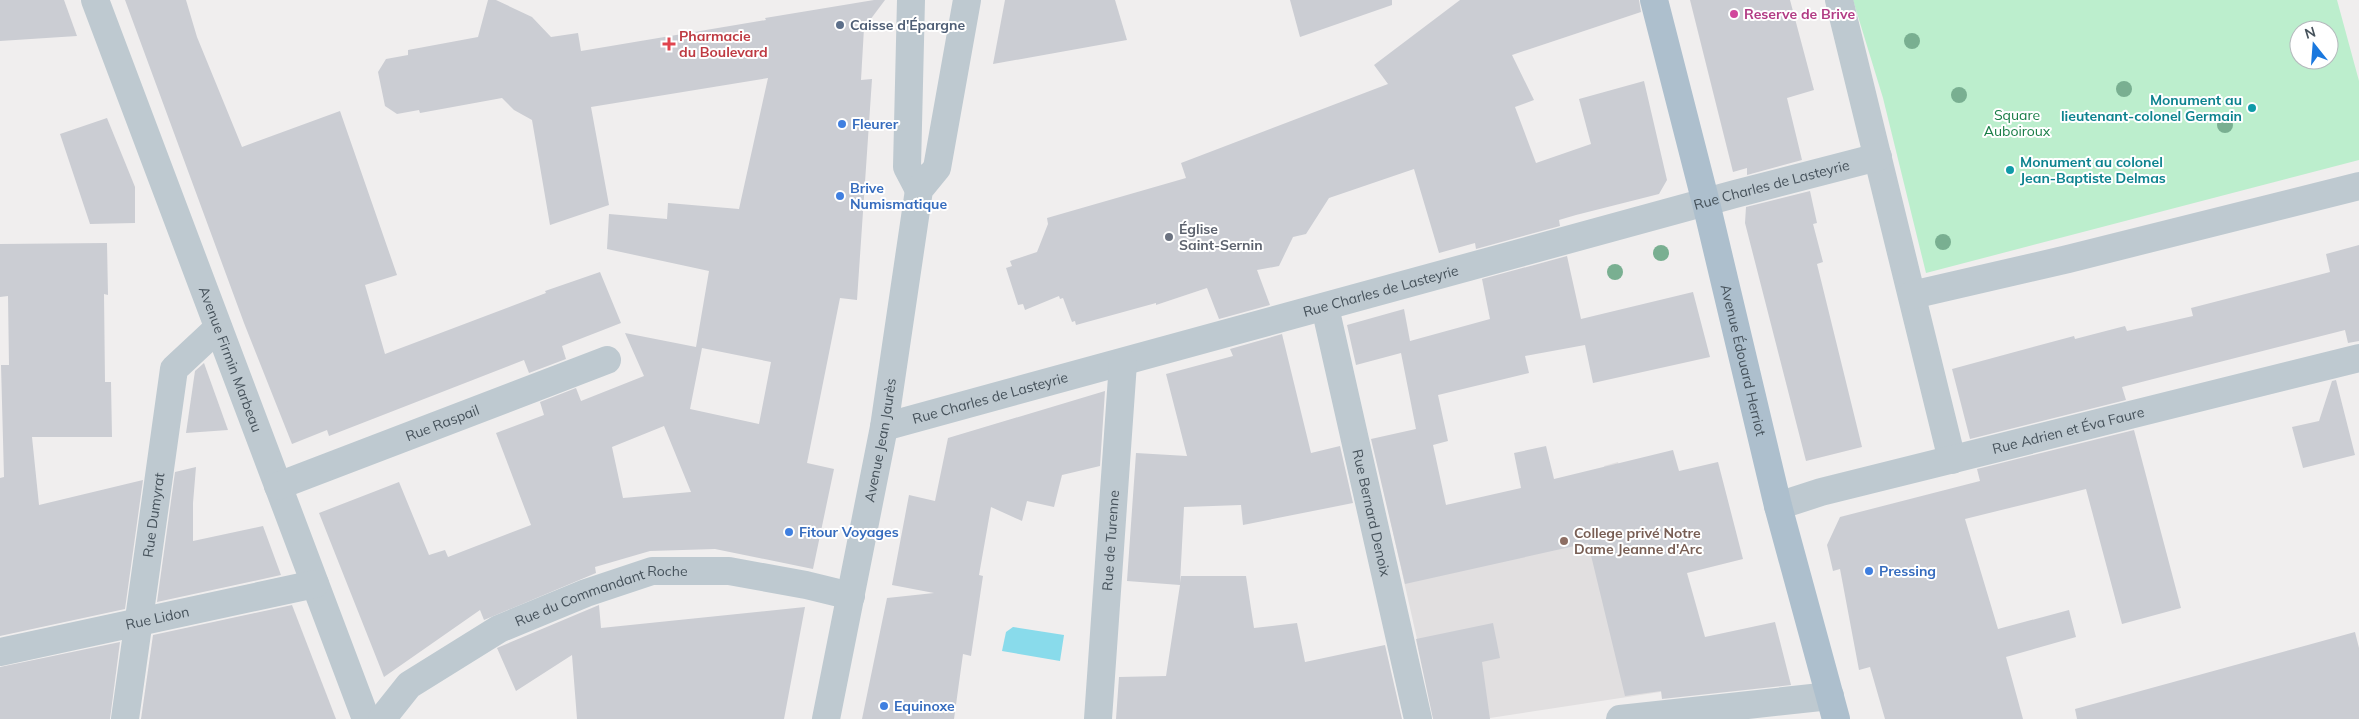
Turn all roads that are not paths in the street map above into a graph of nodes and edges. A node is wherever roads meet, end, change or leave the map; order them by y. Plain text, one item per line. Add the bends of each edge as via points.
1 (95, 0) edge
2 (912, 0) edge
3 (967, 0) edge
4 (1654, 0) edge
5 (1839, 0) edge
6 (1878, 158) junction
7 (2359, 186) edge
8 (919, 190) junction
9 (1706, 203) junction
10 (1912, 295) junction
11 (1325, 307) junction
12 (218, 328) junction
13 (2359, 358) edge
14 (607, 360) dead end
15 (1123, 363) junction
16 (884, 427) junction
17 (1952, 460) junction
18 (278, 486) junction
19 (1778, 506) junction
20 (315, 584) junction
21 (851, 596) junction
22 (138, 624) junction
23 (0, 652) edge
24 (1833, 707) edge
25 (125, 719) edge
26 (366, 719) edge
27 (382, 719) edge
28 (826, 719) edge
29 (1098, 719) edge
30 (1418, 719) edge
31 (1620, 719) edge

1 - 12 street, Avenue Firmin Marbeau
2 - 8 street via 907,167
3 - 8 street via 937,168
4 - 9 main road, Avenue Édouard Herriot
5 - 6 street
6 - 9 street, Rue Charles de Lasteyrie
6 - 10 street
7 - 10 street
8 - 16 street, Avenue Jean Jaurès
9 - 11 street, Rue Charles de Lasteyrie
9 - 19 main road, Avenue Édouard Herriot
10 - 17 street
11 - 15 street, Rue Charles de Lasteyrie
11 - 30 street, Rue Bernard Denoix
12 - 18 street, Avenue Firmin Marbeau
12 - 22 street, Rue Dumyrat via 174,369
13 - 17 street, Rue Adrien et Éva Faure
14 - 18 street, Rue Raspail
15 - 16 street, Rue Charles de Lasteyrie
15 - 29 street, Rue de Turenne
16 - 21 street, Avenue Jean Jaurès
17 - 19 street, Rue Adrien et Éva Faure via 1821,492
18 - 20 street, Avenue Firmin Marbeau
19 - 24 main road, Avenue Édouard Herriot
20 - 22 street, Rue Lidon
20 - 26 street, Avenue Firmin Marbeau
21 - 27 street, Rue du Commandant Roche via 729,571 652,571 586,593 499,629 409,685
21 - 28 street, Avenue Jean Jaurès
22 - 23 street, Rue Lidon
22 - 25 street, Rue Dumyrat
24 - 31 street

